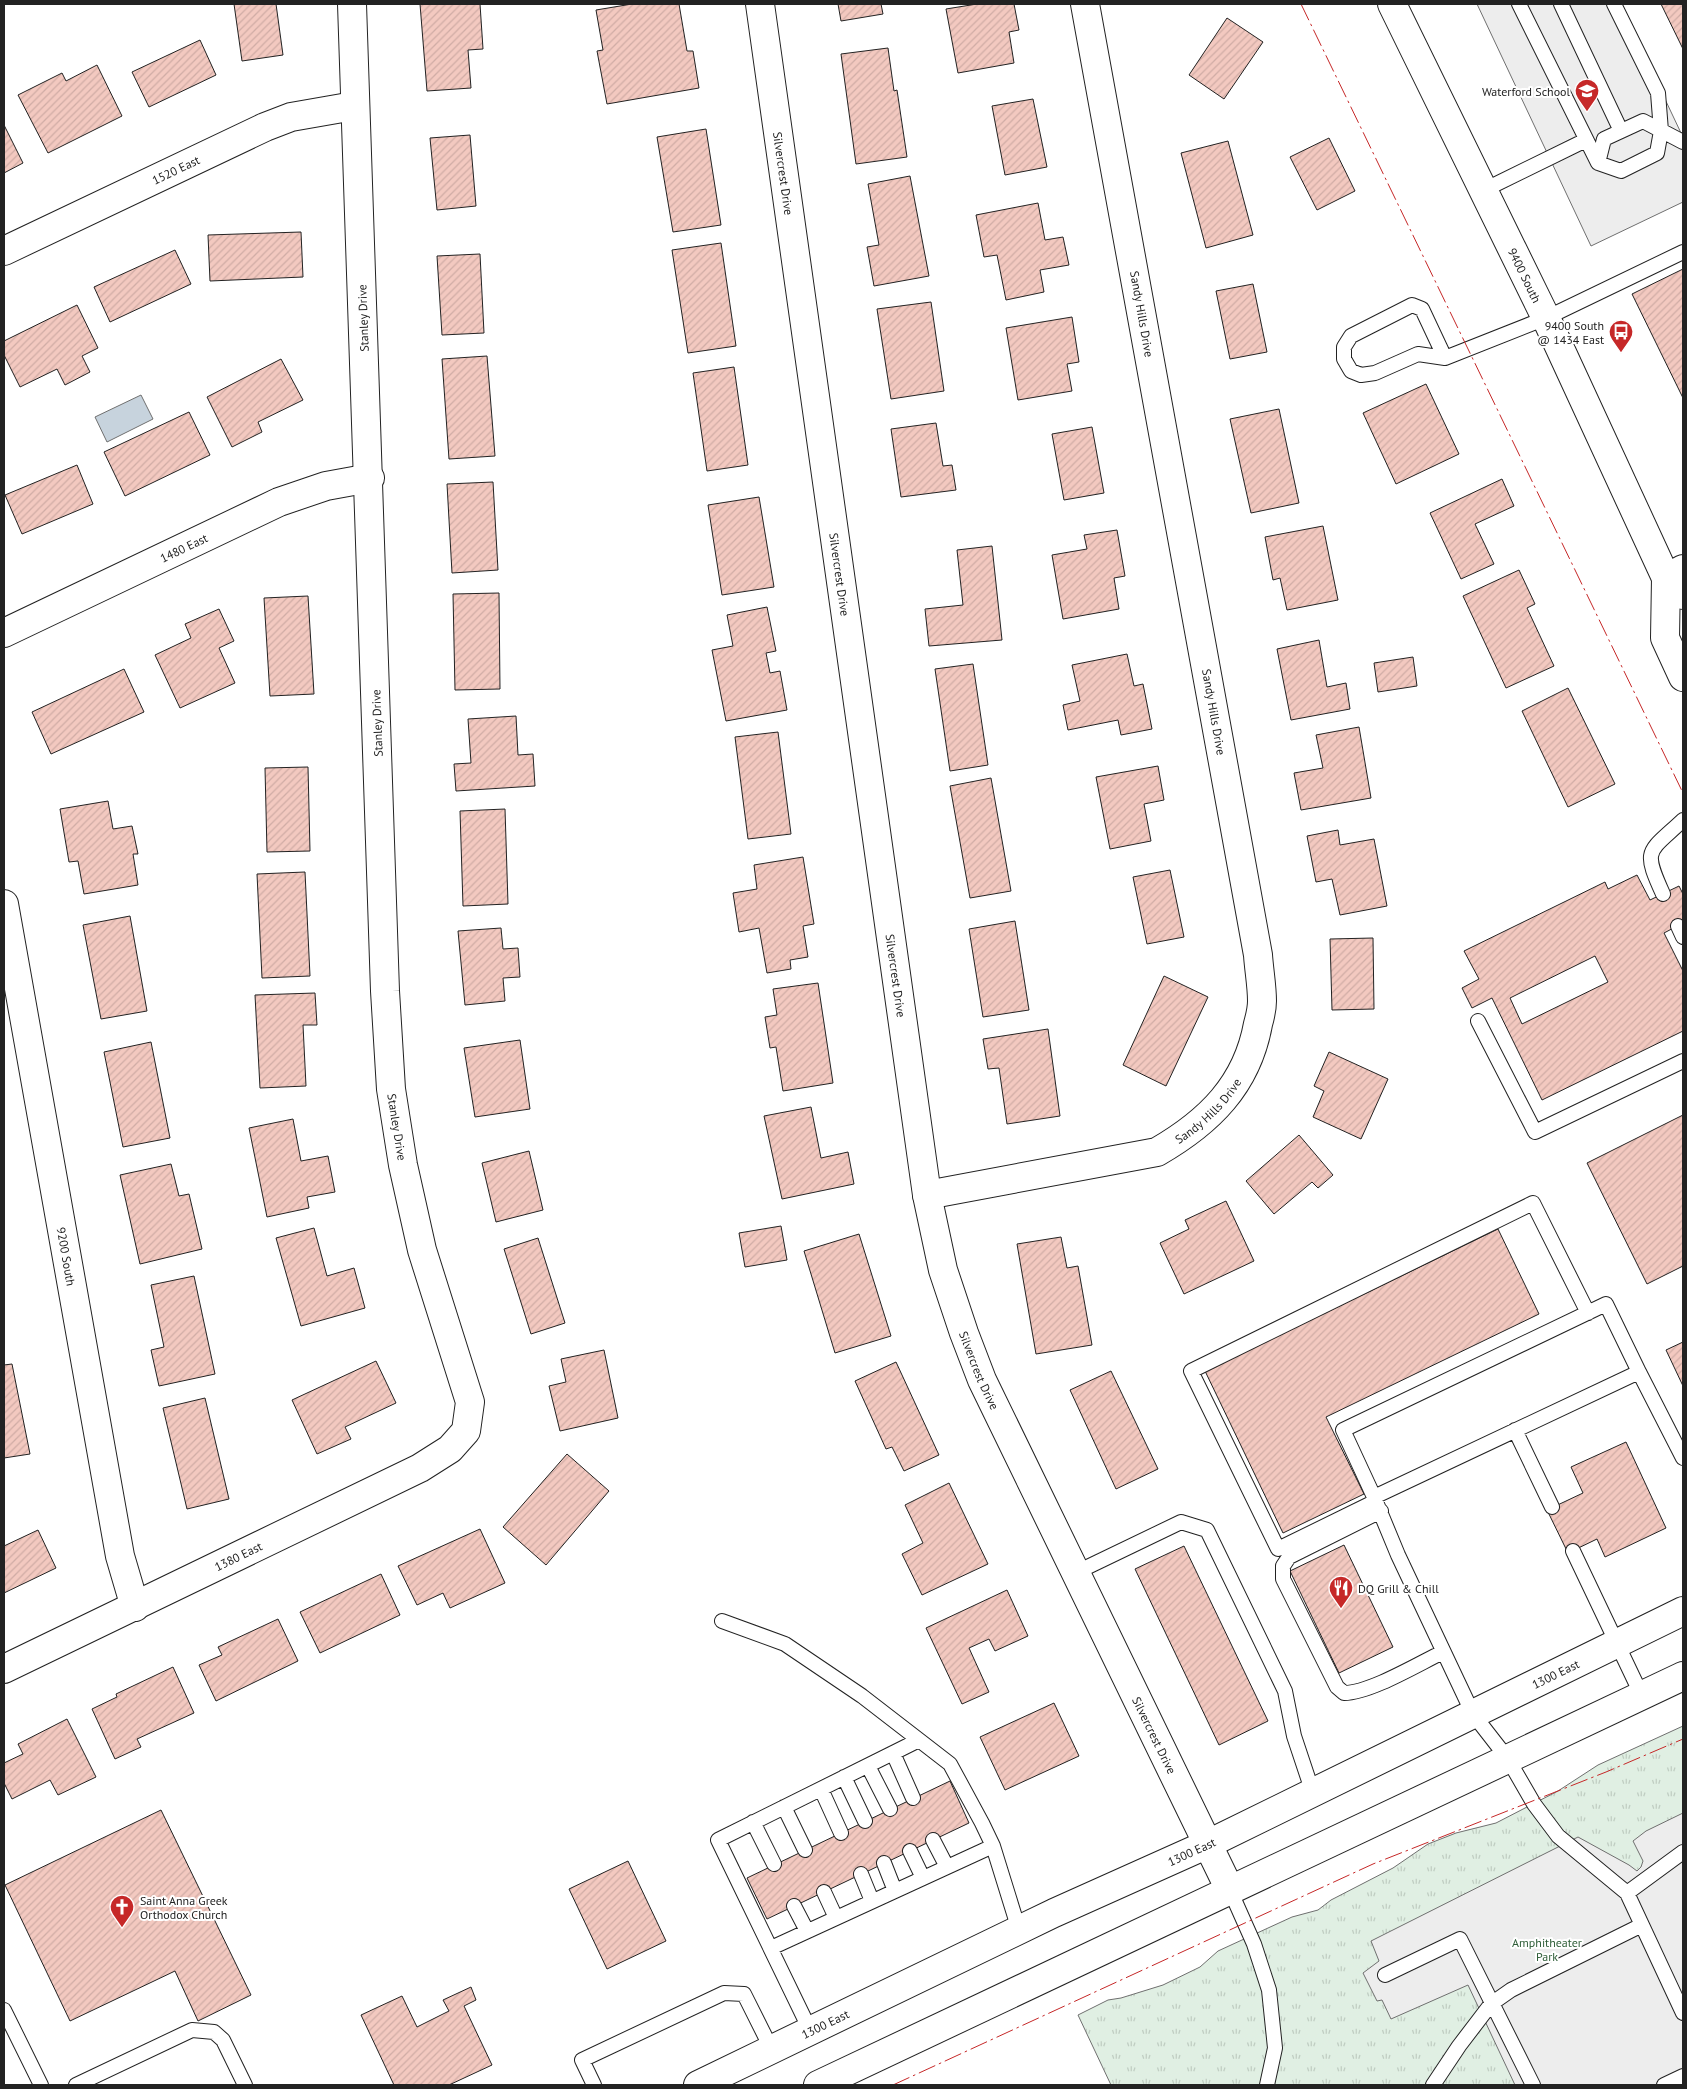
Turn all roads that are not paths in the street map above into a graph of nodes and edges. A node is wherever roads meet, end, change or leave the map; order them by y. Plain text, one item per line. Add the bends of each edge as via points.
1 (352, 4) edge
2 (760, 4) edge
3 (1085, 4) edge
4 (1392, 4) edge
5 (1520, 4) edge
6 (1561, 4) edge
7 (1614, 4) edge
8 (354, 106) junction
9 (1622, 131) junction
10 (1661, 131) junction
11 (1586, 140) junction
12 (1683, 142) edge
13 (1598, 163) junction
14 (1484, 190) junction
15 (4, 251) edge
16 (1683, 252) edge
17 (1546, 318) junction
18 (1445, 358) junction
19 (370, 478) junction
20 (1677, 581) edge
21 (4, 633) edge
22 (1683, 677) edge
23 (1683, 820) edge
24 (1663, 894) dead end
25 (4, 904) edge
26 (1478, 1021) dead end
27 (1683, 1061) edge
28 (927, 1195) junction
29 (1588, 1313) junction
30 (1638, 1372) junction
31 (1515, 1430) junction
32 (466, 1431) joint
33 (1683, 1458) edge
34 (1377, 1503) junction
35 (1552, 1507) dead end
36 (1573, 1551) dead end
37 (1075, 1573) junction
38 (134, 1606) junction
39 (1683, 1611) edge
40 (722, 1621) dead end
41 (1617, 1643) junction
42 (1443, 1652) junction
43 (4, 1669) edge
44 (1683, 1676) edge
45 (1642, 1696) junction
46 (1473, 1714) junction
47 (919, 1740) junction
48 (893, 1753) junction
49 (1508, 1759) junction
50 (868, 1766) junction
51 (844, 1777) junction
52 (821, 1789) junction
53 (1313, 1793) junction
54 (913, 1798) dead end
55 (784, 1807) junction
56 (890, 1810) dead end
57 (865, 1821) dead end
58 (753, 1822) junction
59 (841, 1833) dead end
60 (934, 1840) dead end
61 (1208, 1844) junction
62 (993, 1846) junction
63 (805, 1850) dead end
64 (910, 1851) dead end
65 (1683, 1852) edge
66 (884, 1863) dead end
67 (774, 1864) dead end
68 (948, 1867) junction
69 (861, 1874) dead end
70 (923, 1878) junction
71 (1230, 1890) junction
72 (896, 1891) junction
73 (824, 1892) dead end
74 (1627, 1893) junction
75 (872, 1901) junction
76 (794, 1906) dead end
77 (836, 1918) junction
78 (1642, 1925) junction
79 (1019, 1930) junction
80 (807, 1931) junction
81 (771, 1948) junction
82 (1384, 1974) dead end
83 (1492, 2004) junction
84 (4, 2010) edge
85 (1683, 2013) edge
86 (811, 2032) junction
87 (772, 2050) junction
88 (1683, 2076) edge
89 (41, 2085) edge
90 (76, 2085) edge
91 (245, 2085) edge
92 (594, 2085) edge
93 (698, 2085) edge
94 (818, 2085) edge
95 (1267, 2085) edge
96 (1433, 2085) edge
97 (1532, 2085) edge
98 (1664, 2085) edge

1 - 8 street, Stanley Drive
2 - 28 street, Silvercrest Drive
3 - 28 street, Sandy Hills Drive via 1258,955 1262,1003 1254,1046 1239,1079 1213,1111 1186,1135 1157,1152
4 - 14 street, 9400 South
5 - 11 lane
6 - 9 lane
7 - 10 lane via 1658,93
8 - 15 street, 1520 East via 291,117 265,127
8 - 19 street, Stanley Drive
9 - 10 lane via 1642,121
9 - 13 lane via 1604,139
10 - 12 lane
10 - 13 lane via 1657,153 1620,171
11 - 13 lane
11 - 14 lane
14 - 17 street, 9400 South
16 - 17 lane
17 - 18 lane
17 - 20 street, 9400 South
18 - 18 lane via 1422,309 1412,305 1351,336 1344,347 1344,359 1351,371 1361,375 1375,373 1418,354
19 - 21 street, 1480 East via 326,486 279,502
19 - 32 street, Stanley Drive via 385,991 391,1089 403,1166 422,1250 470,1402
20 - 22 street, 9400 South via 1665,638
23 - 24 lane via 1653,848 1650,857
25 - 38 street, 9200 South via 120,1556
26 - 27 lane via 1535,1132
28 - 37 street, Silvercrest Drive via 943,1270 964,1333 1002,1423
29 - 30 lane via 1606,1304
29 - 34 lane via 1343,1430
29 - 34 lane via 1533,1203 1191,1372 1278,1549
30 - 31 lane
30 - 33 lane
31 - 34 lane
31 - 35 lane
32 - 38 street, 1380 East via 450,1449 420,1468
34 - 42 lane
34 - 42 lane via 1289,1557 1283,1566 1283,1579 1344,1693 1370,1687
36 - 41 lane
37 - 53 lane via 1181,1522 1207,1530 1285,1691 1294,1736
37 - 61 street, Silvercrest Drive
38 - 43 street, 1380 East
39 - 41 street, 1300 East
40 - 47 lane via 785,1644 862,1696
41 - 45 lane
41 - 46 street, 1300 East
42 - 46 lane
44 - 45 street
45 - 49 street
46 - 49 lane
46 - 53 street, 1300 East
47 - 48 lane
47 - 62 lane via 950,1764
48 - 50 lane
48 - 54 lane
49 - 71 street
49 - 74 lane via 1534,1804 1558,1836
50 - 51 lane
50 - 56 lane
51 - 52 lane
51 - 57 lane
52 - 55 lane
52 - 59 lane
53 - 61 street, 1300 East
55 - 58 lane
55 - 63 lane
58 - 67 lane
58 - 81 lane via 718,1840
60 - 68 lane
61 - 71 street, Silvercrest Drive
61 - 79 street, 1300 East
62 - 68 lane
62 - 79 lane
64 - 70 lane
65 - 74 lane
66 - 72 lane
68 - 70 lane
69 - 75 lane
70 - 72 lane
71 - 94 street
71 - 95 lane via 1254,1944 1269,1990 1275,2048
72 - 75 lane
73 - 77 lane
74 - 78 lane
75 - 77 lane
76 - 80 lane
77 - 80 lane
78 - 83 lane via 1511,1990
78 - 85 lane
79 - 86 street, 1300 East
80 - 81 lane
81 - 86 lane
82 - 83 lane via 1460,1939
83 - 96 lane
83 - 97 lane
84 - 89 lane
86 - 87 street, 1300 East
87 - 92 lane via 744,1994 724,1993 582,2060
87 - 93 street, 1300 East
88 - 98 lane
90 - 91 lane via 192,2030 214,2032 223,2040

